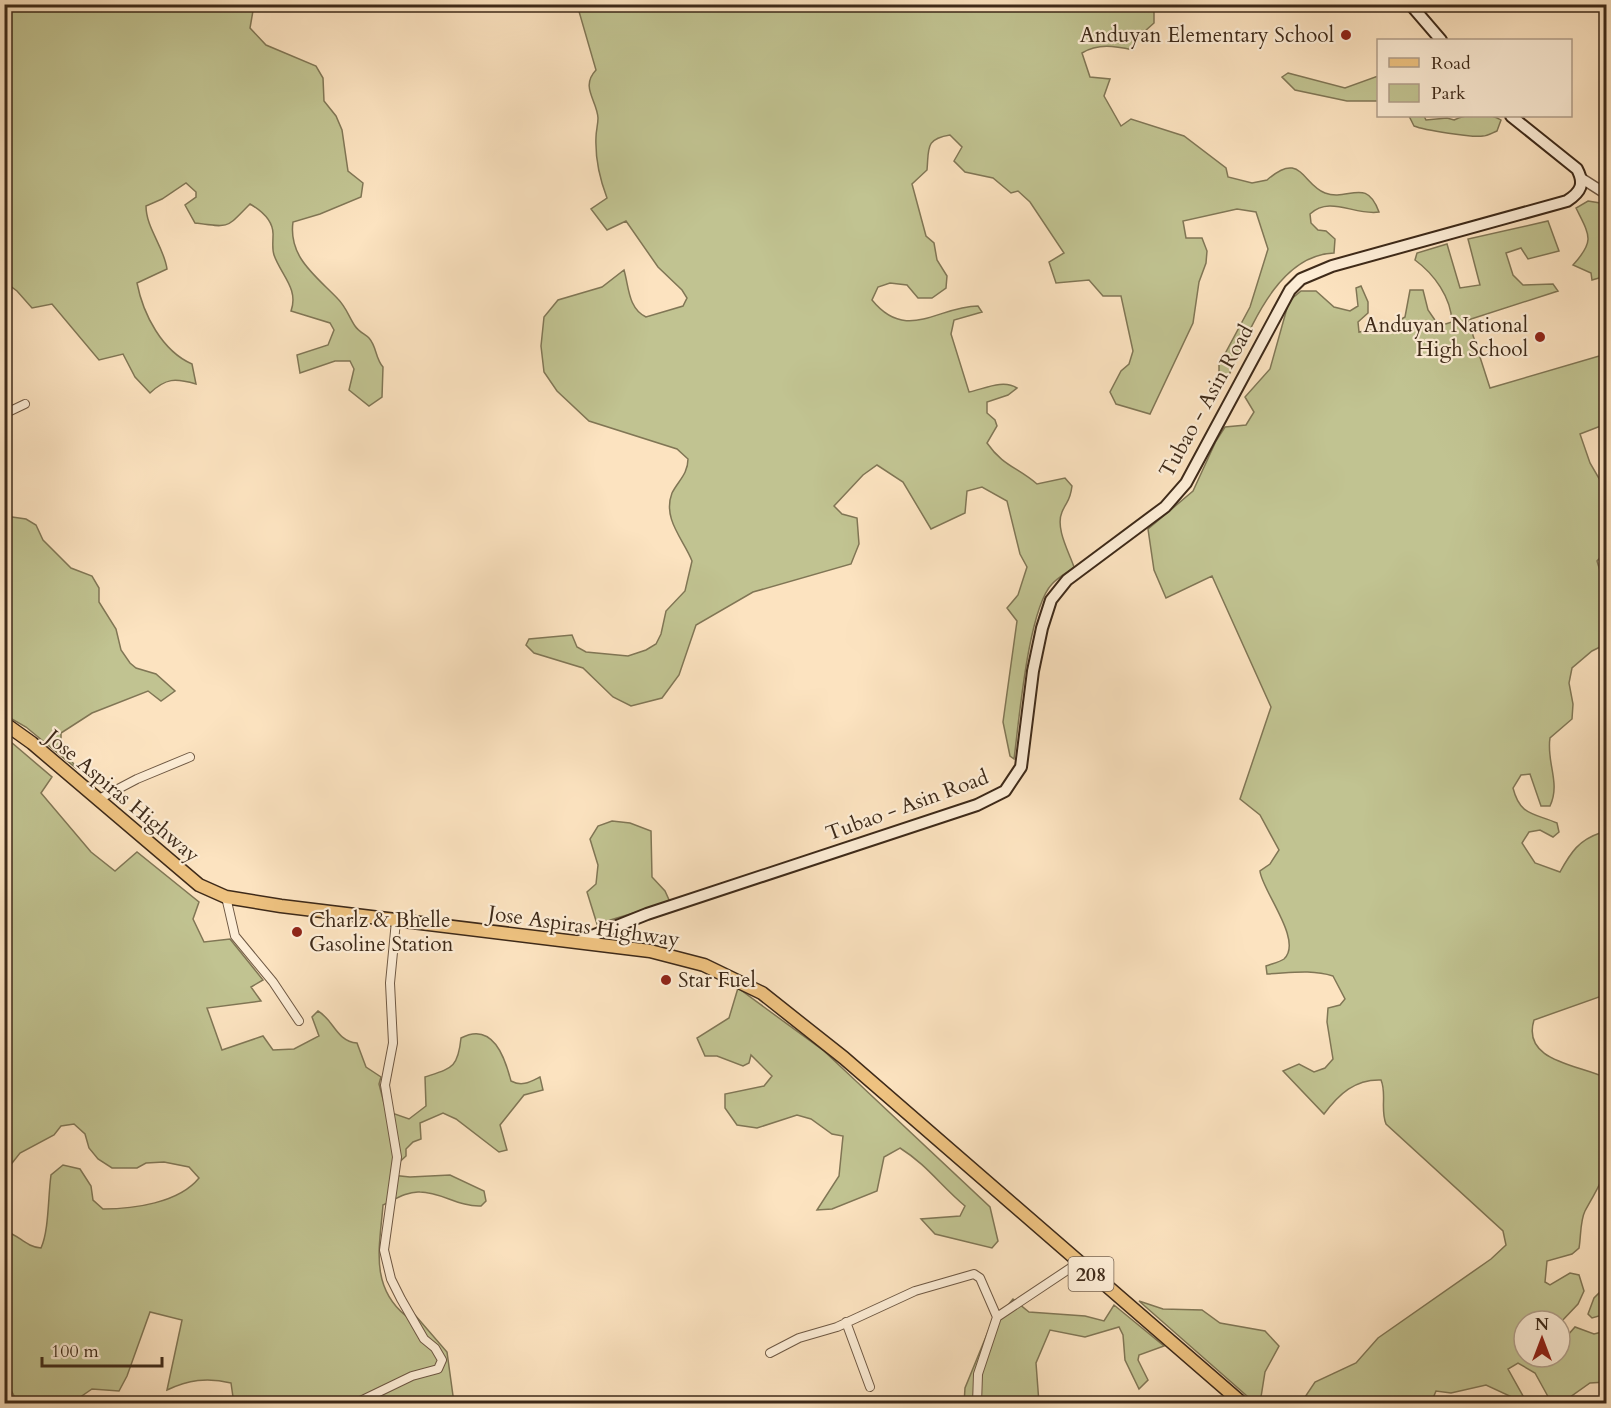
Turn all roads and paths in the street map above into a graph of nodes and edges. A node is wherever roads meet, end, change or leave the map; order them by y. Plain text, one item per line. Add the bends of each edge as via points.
1 (1410, 4) edge
2 (1440, 39) edge
3 (1512, 117) edge
4 (1581, 178) junction
5 (1606, 194) edge
6 (25, 404) dead end
7 (4, 414) edge
8 (4, 718) edge
9 (9, 726) edge
10 (190, 757) dead end
11 (97, 800) junction
12 (226, 897) junction
13 (396, 921) junction
14 (576, 942) junction
15 (299, 1020) dead end
16 (1078, 1263) junction
17 (997, 1317) junction
18 (846, 1322) junction
19 (770, 1353) dead end
20 (870, 1387) dead end
21 (354, 1404) edge
22 (977, 1404) edge
23 (1243, 1404) edge

1 - 2 main road
3 - 4 main road via 1576,169
4 - 5 street
4 - 14 main road, Tubao - Asin Road via 1576,195 1567,201 1332,266 1300,279 1290,290 1186,483 1165,507 1067,580 1051,600 1034,670 1021,767 998,796 647,914
6 - 7 street
8 - 9 street
9 - 11 main road, Jose Aspiras Highway / 208
10 - 11 street
11 - 12 main road, Jose Aspiras Highway / 208 via 198,885
12 - 13 main road, Jose Aspiras Highway / 208
12 - 15 street via 235,936
13 - 14 main road, Jose Aspiras Highway / 208
13 - 21 street via 390,982 393,1043 384,1085 397,1157 384,1250 401,1299 442,1360 438,1369 412,1376
14 - 16 main road, Jose Aspiras Highway / 208 via 683,958 723,972 762,993 844,1058
16 - 17 street
16 - 23 main road, Jose Aspiras Highway / 208
17 - 18 street via 980,1279 972,1274 915,1291
17 - 22 street via 978,1374
18 - 19 street
18 - 20 street

